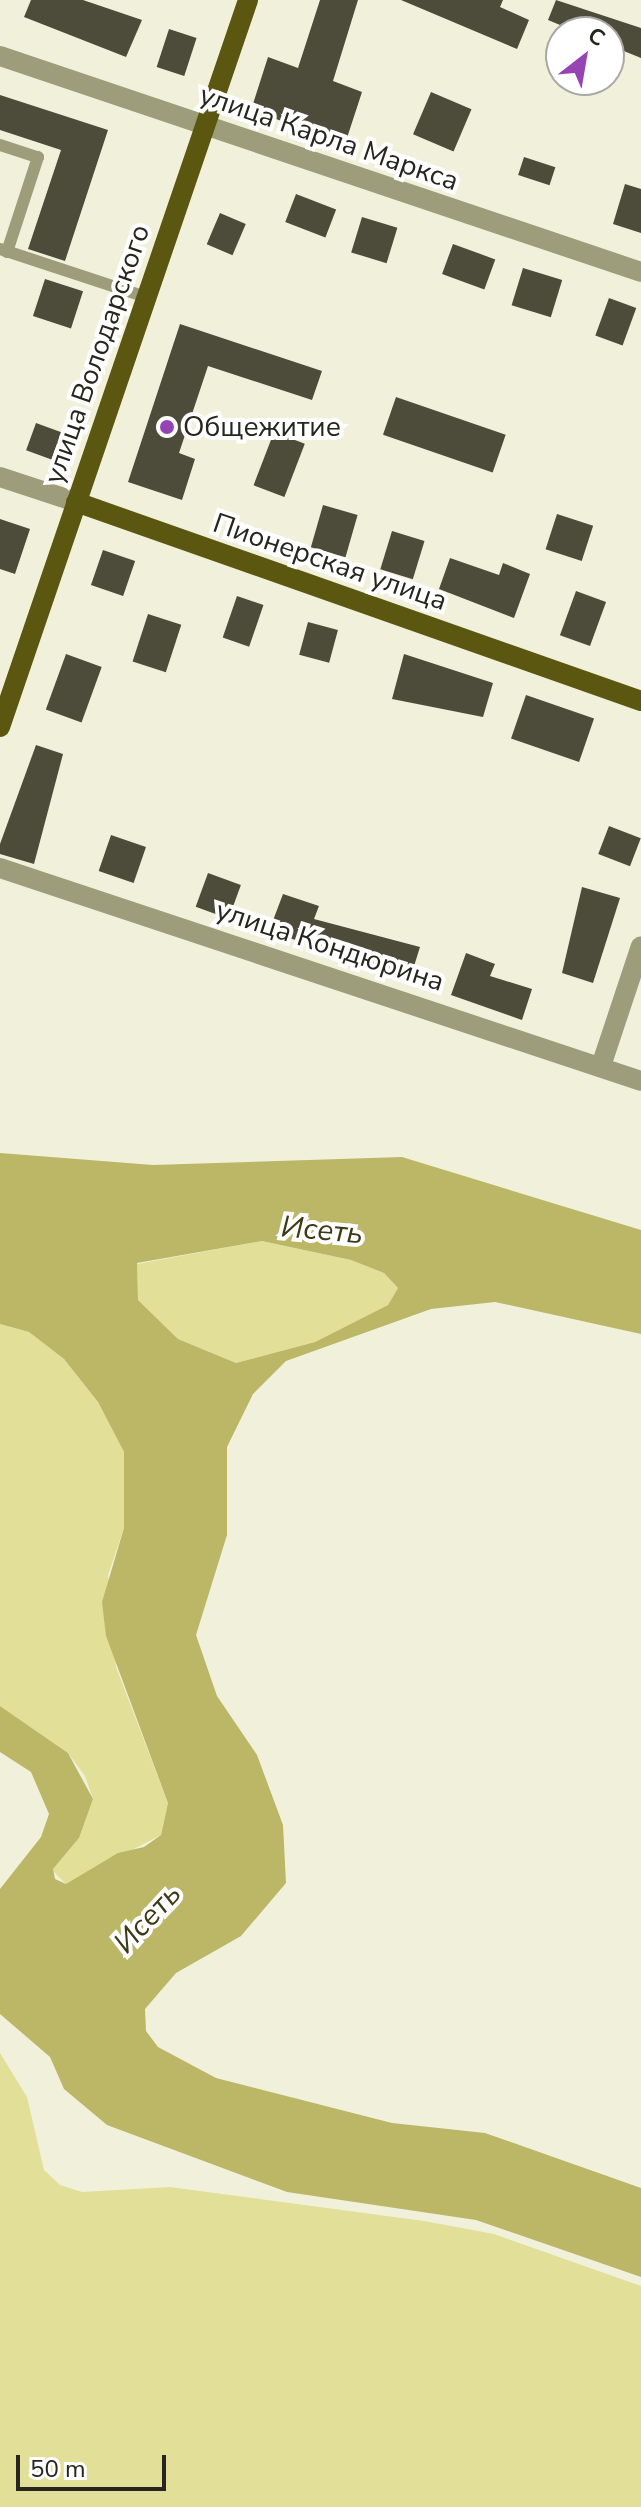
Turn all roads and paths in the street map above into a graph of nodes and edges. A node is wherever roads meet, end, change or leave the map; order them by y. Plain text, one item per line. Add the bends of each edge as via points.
1 (248, 0) edge
2 (0, 56) edge
3 (204, 126) junction
4 (0, 145) edge
5 (3, 250) edge
6 (641, 272) edge
7 (146, 297) junction
8 (0, 477) edge
9 (76, 502) junction
10 (641, 701) edge
11 (0, 727) edge
12 (0, 868) edge
13 (641, 946) edge
14 (601, 1066) junction
15 (641, 1081) edge

1 - 3 main road, улица Володарского
2 - 3 street, улица Карла Маркса
3 - 6 street, улица Карла Маркса
3 - 7 main road, улица Володарского
4 - 5 lane via 38,157
5 - 7 lane
7 - 9 main road, улица Володарского
8 - 9 street, Пионерская улица
9 - 10 main road, Пионерская улица
9 - 11 main road, улица Володарского
12 - 14 street, улица Кондюрина
13 - 14 street
14 - 15 street, улица Кондюрина

